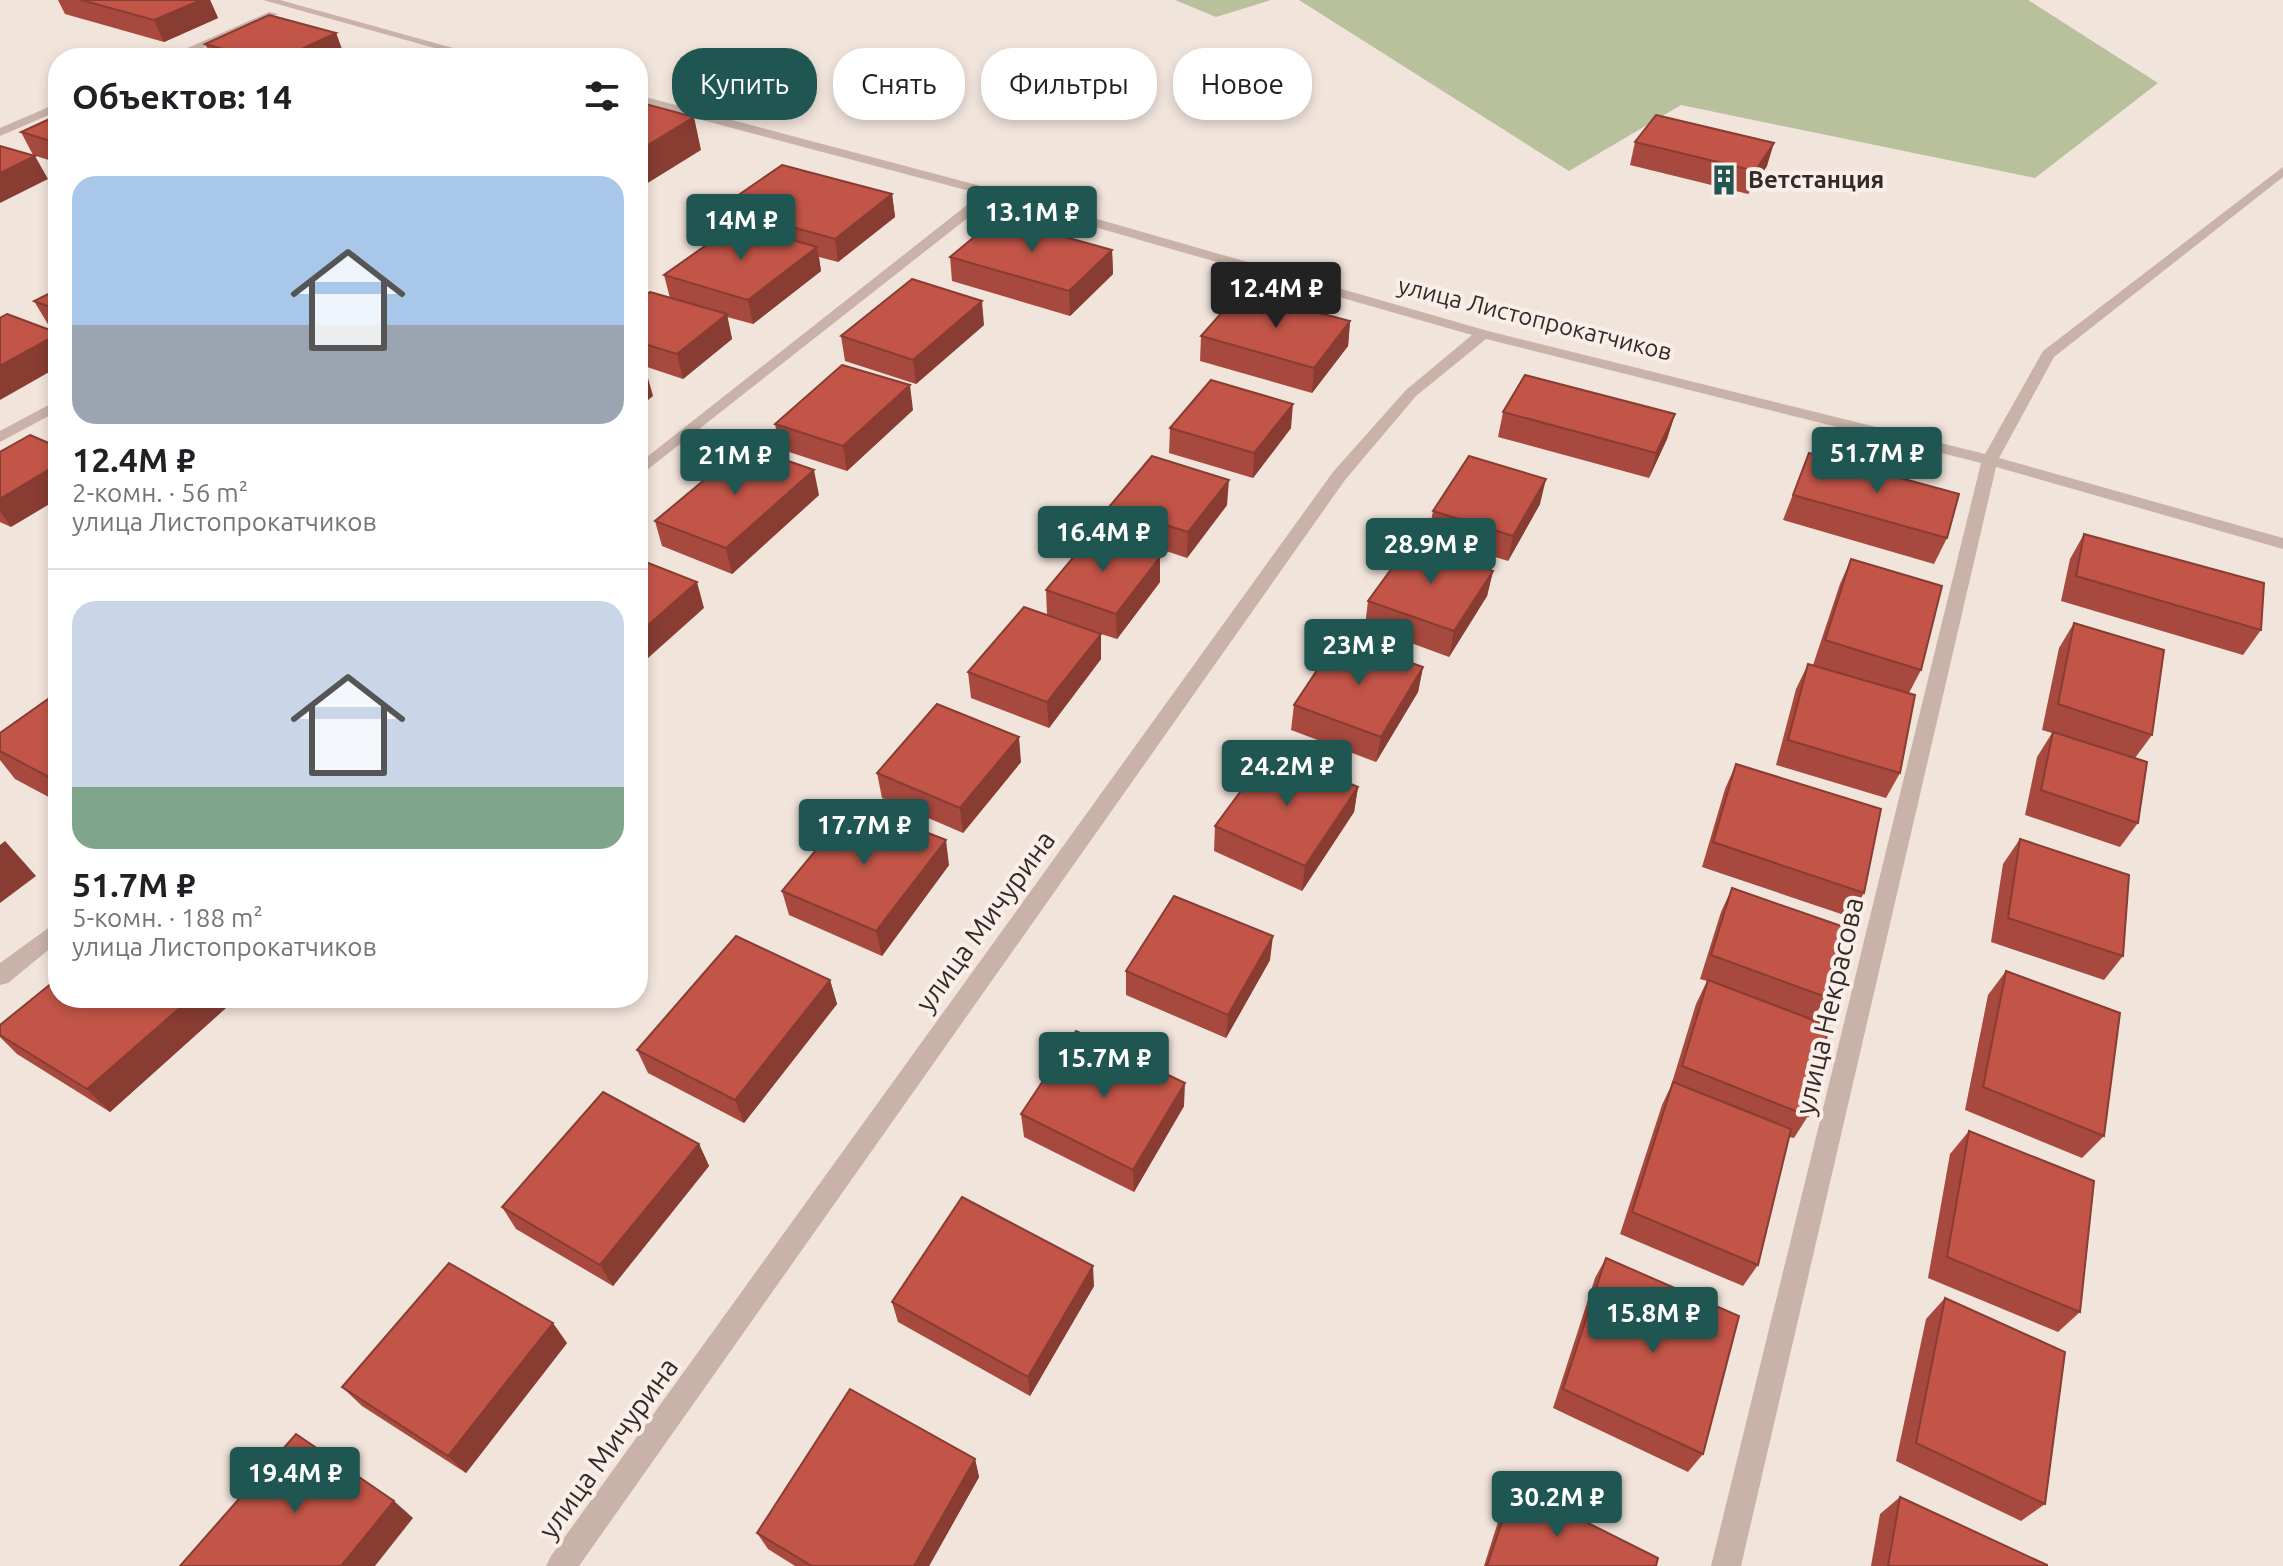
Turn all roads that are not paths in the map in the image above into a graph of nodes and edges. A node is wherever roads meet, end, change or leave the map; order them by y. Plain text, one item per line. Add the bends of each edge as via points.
1 (268, 0) edge
2 (290, 7) junction
3 (194, 48) edge
4 (445, 48) edge
5 (648, 102) edge
6 (48, 111) edge
7 (0, 132) edge
8 (2283, 171) edge
9 (991, 193) junction
10 (1483, 334) junction
11 (48, 411) edge
12 (0, 437) edge
13 (1990, 460) junction
14 (648, 464) edge
15 (2283, 544) edge
16 (48, 938) edge
17 (0, 976) edge
18 (561, 1566) edge
19 (1726, 1566) edge

1 - 2 street
2 - 3 street
2 - 4 street
5 - 9 street, улица Листопрокатчиков
6 - 7 street
8 - 13 street, улица Некрасова via 2048,354
9 - 10 street, улица Листопрокатчиков
9 - 14 street
10 - 13 street, улица Листопрокатчиков
10 - 18 street, улица Мичурина via 1411,393 1339,476
11 - 12 street
13 - 15 street, улица Листопрокатчиков
13 - 19 street, улица Некрасова
16 - 17 street

